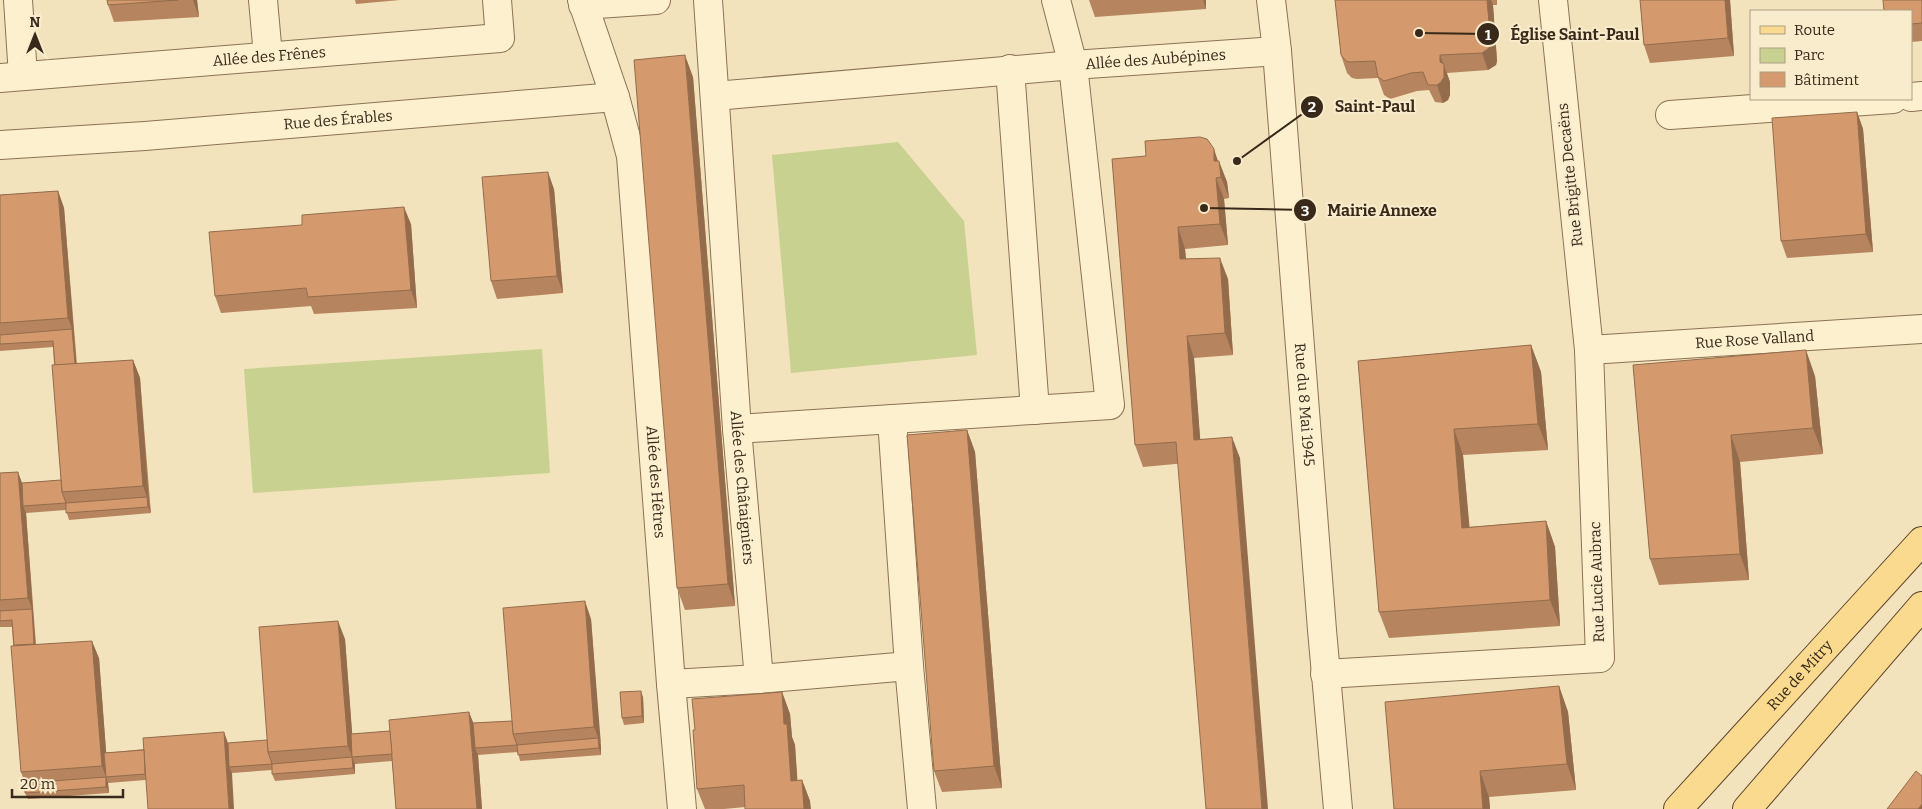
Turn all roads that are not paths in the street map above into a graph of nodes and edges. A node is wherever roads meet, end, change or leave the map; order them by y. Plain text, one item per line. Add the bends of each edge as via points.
1 (18, 0) edge
2 (263, 0) edge
3 (497, 0) edge
4 (656, 0) edge
5 (708, 0) edge
6 (1056, 0) edge
7 (1271, 0) edge
8 (1553, 0) edge
9 (583, 3) edge
10 (1277, 51) junction
11 (268, 56) junction
12 (1073, 65) junction
13 (1010, 70) junction
14 (11, 77) edge
15 (715, 96) junction
16 (615, 98) junction
17 (1879, 100) edge
18 (1670, 115) dead end
19 (0, 145) edge
20 (1922, 328) edge
21 (1589, 350) junction
22 (1035, 410) junction
23 (892, 419) junction
24 (737, 429) junction
25 (1922, 541) edge
26 (1922, 606) edge
27 (909, 666) junction
28 (1326, 674) junction
29 (759, 679) junction
30 (671, 684) junction
31 (682, 809) edge
32 (922, 809) edge
33 (1338, 809) edge
34 (1678, 809) edge
35 (1747, 809) edge

1 - 14 street
2 - 11 street
3 - 11 street, Allée des Frênes via 500,38
4 - 9 street
5 - 15 street, Allée des Châtaigniers
6 - 12 street, Allée des Aubépines
7 - 10 street, Rue du 8 Mai 1945
8 - 21 street, Rue Brigitte Decaëns
9 - 16 street
10 - 12 street, Allée des Aubépines
10 - 28 street, Rue du 8 Mai 1945
11 - 14 street, Allée des Frênes
12 - 13 street
12 - 22 street via 1110,405
13 - 15 street
13 - 22 street
15 - 24 street, Allée des Châtaigniers
16 - 19 street, Rue des Érables
16 - 30 street, Allée des Hêtres via 631,156
17 - 18 street
20 - 21 street, Rue Rose Valland
21 - 28 street, Rue Lucie Aubrac via 1600,658
22 - 23 street
23 - 24 street
23 - 27 street
24 - 29 street, Allée des Châtaigniers
25 - 34 main road, Rue de Mitry
26 - 35 main road
27 - 29 street
27 - 32 street
28 - 33 street, Rue du 8 Mai 1945
29 - 30 street
30 - 31 street, Allée des Hêtres

